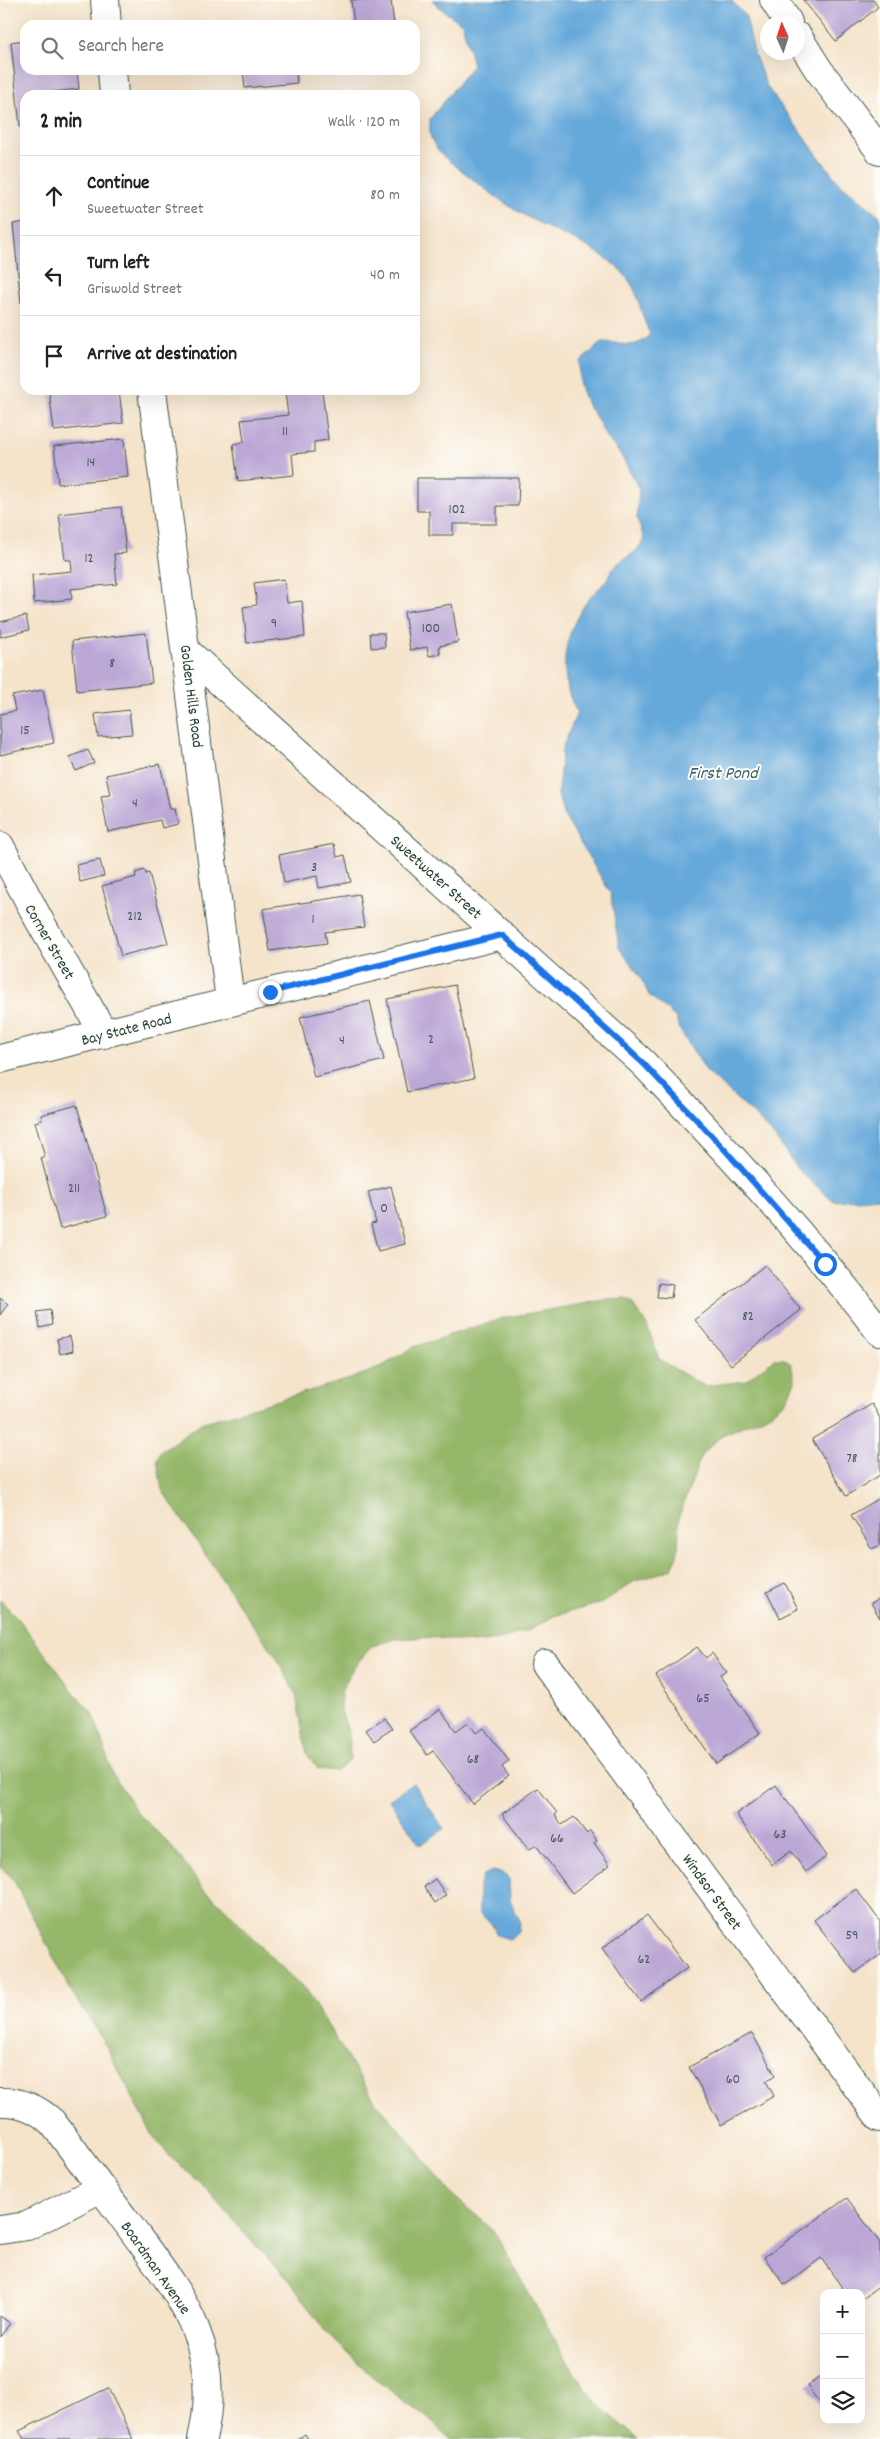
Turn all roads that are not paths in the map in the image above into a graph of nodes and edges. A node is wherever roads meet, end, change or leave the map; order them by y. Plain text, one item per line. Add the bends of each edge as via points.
1 (105, 0) edge
2 (774, 0) edge
3 (784, 15) edge
4 (107, 20) edge
5 (805, 49) edge
6 (112, 75) edge
7 (114, 90) edge
8 (880, 151) edge
9 (153, 395) edge
10 (187, 652) junction
11 (0, 846) edge
12 (502, 935) junction
13 (241, 999) junction
14 (104, 1034) junction
15 (0, 1059) edge
16 (880, 1332) edge
17 (545, 1664) dead end
18 (0, 2102) edge
19 (880, 2118) edge
20 (101, 2188) junction
21 (0, 2230) edge
22 (202, 2439) edge

1 - 4 street
2 - 3 street
5 - 8 street
6 - 7 street
9 - 10 street, Golden Hills Road
10 - 12 street, Sweetwater Street
10 - 13 street, Golden Hills Road
11 - 14 street, Corner Street
12 - 13 street, Bay State Road
12 - 16 street, Sweetwater Street via 643,1063 685,1107 814,1250
13 - 14 street, Bay State Road
14 - 15 street, Bay State Road
17 - 19 street, Windsor Street
18 - 20 street, Boardman Avenue via 23,2104 45,2116
20 - 21 street via 27,2226
20 - 22 street, Boardman Avenue via 180,2295 196,2328 208,2382

